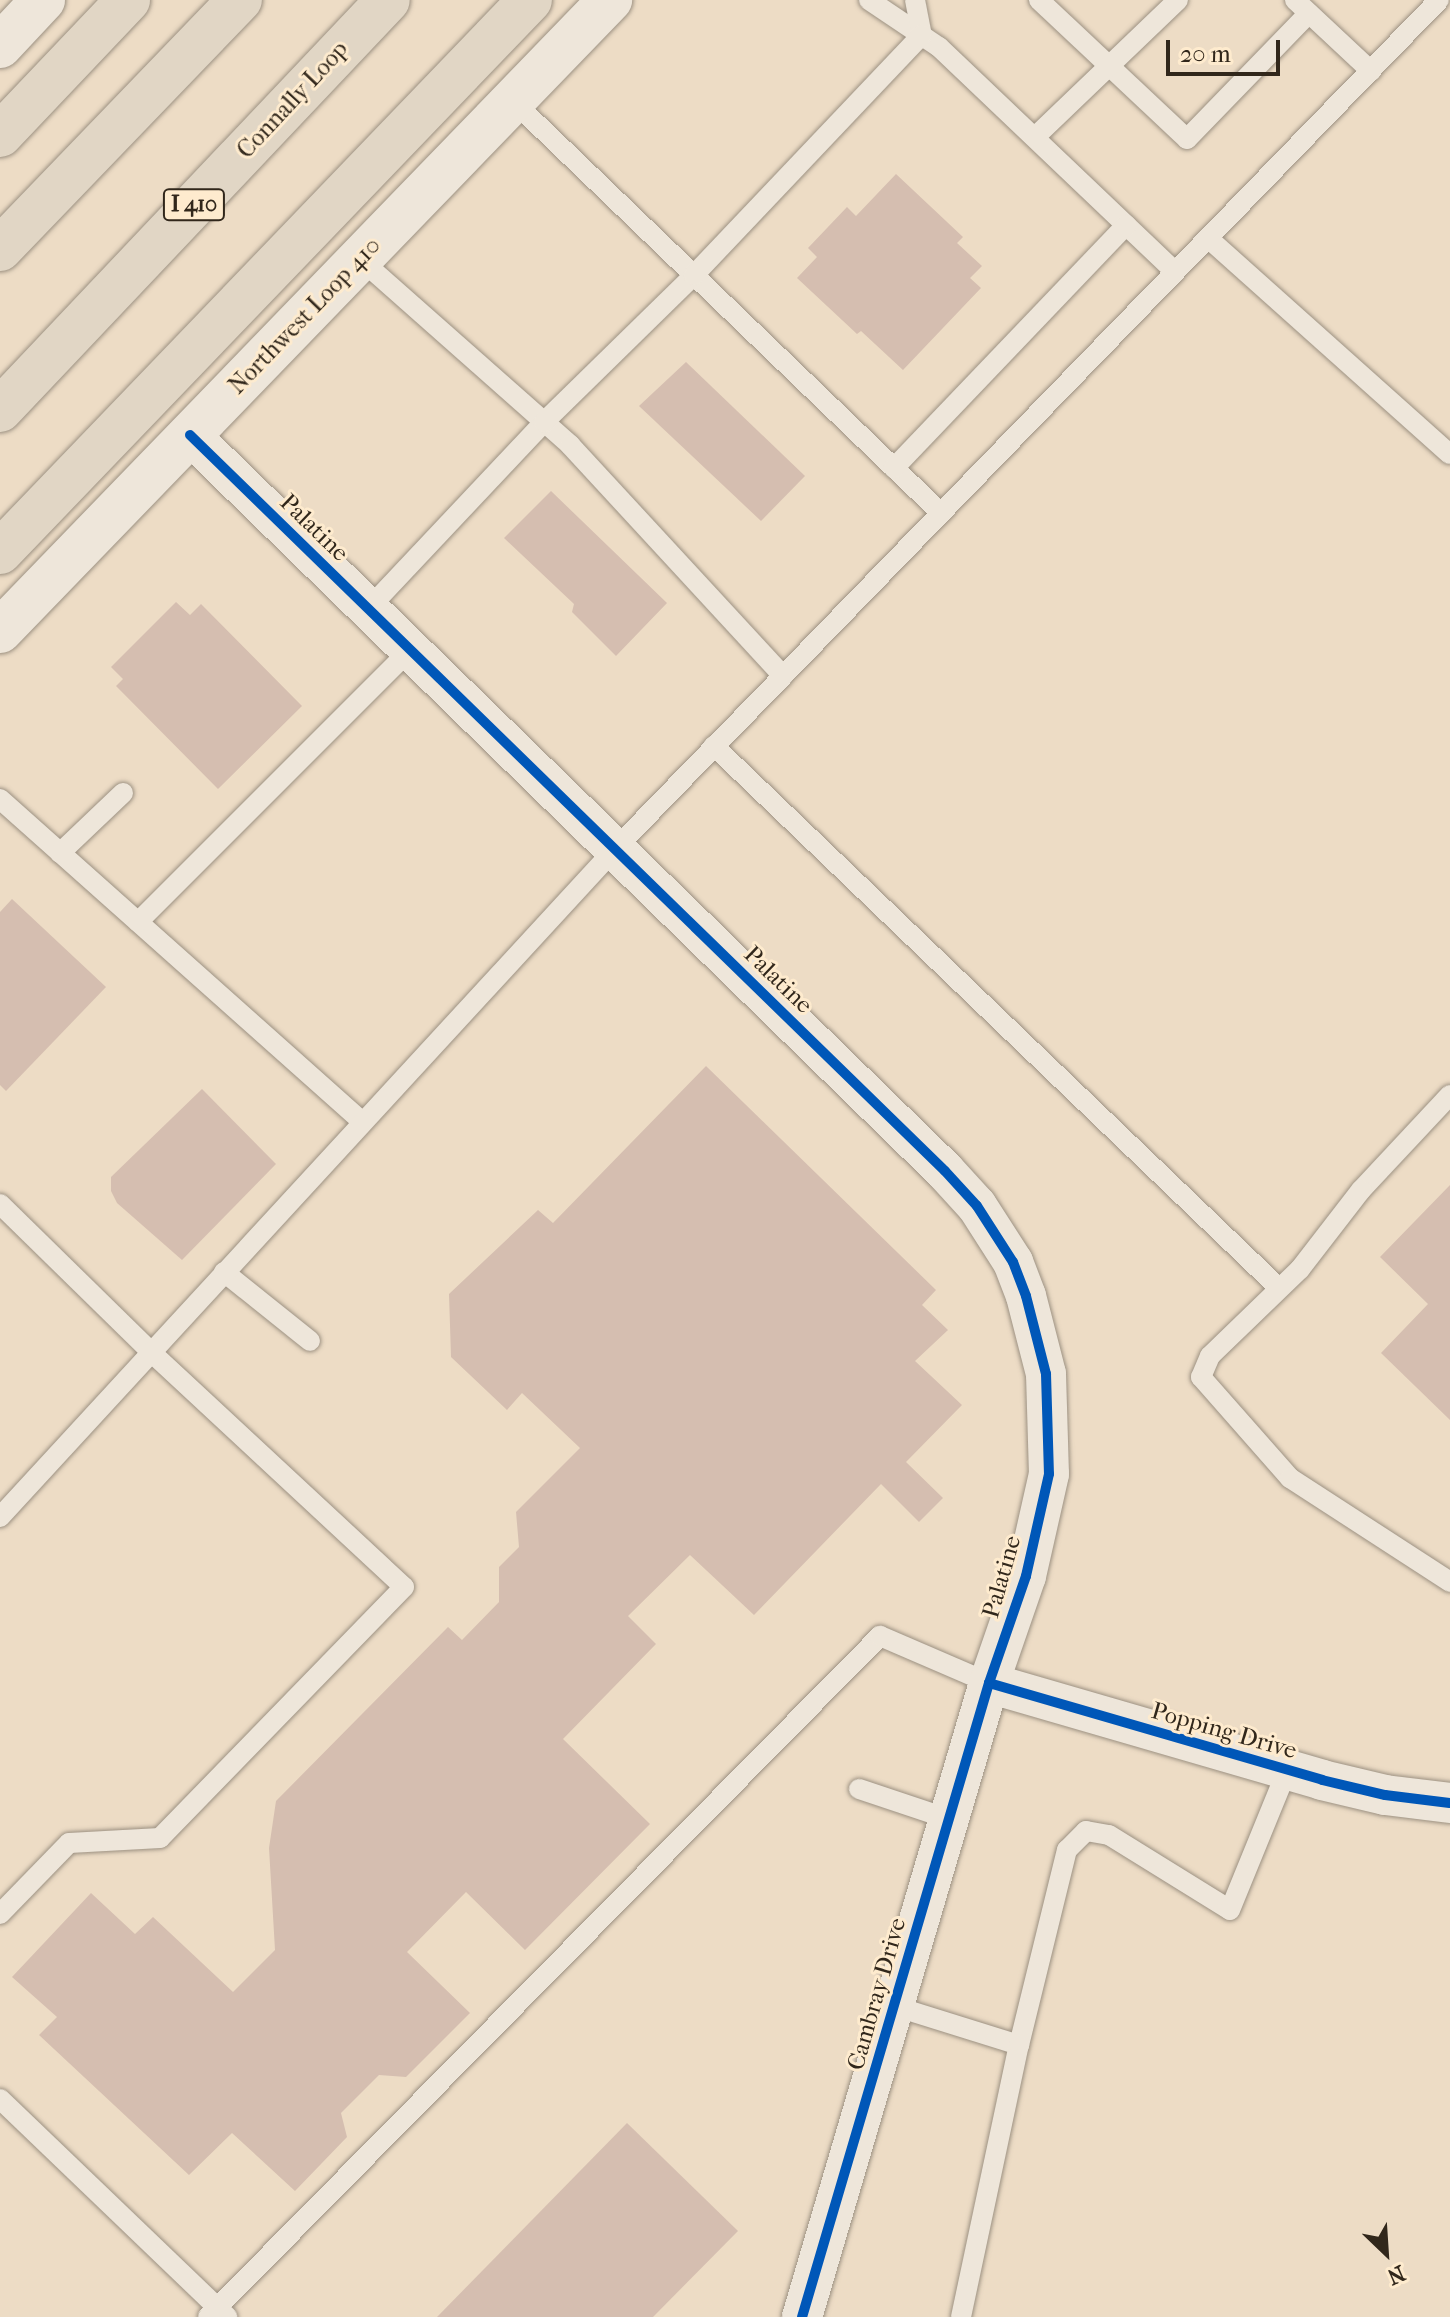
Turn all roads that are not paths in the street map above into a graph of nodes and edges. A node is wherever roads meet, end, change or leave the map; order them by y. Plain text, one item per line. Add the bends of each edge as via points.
1 (43, 0) edge
2 (128, 0) edge
3 (240, 0) edge
4 (388, 0) edge
5 (530, 0) edge
6 (610, 0) edge
7 (869, 0) edge
8 (915, 0) edge
9 (1039, 0) edge
10 (1178, 0) edge
11 (1439, 0) edge
12 (1302, 6) edge
13 (922, 35) junction
14 (0, 46) edge
15 (1109, 65) junction
16 (1371, 71) junction
17 (513, 101) junction
18 (0, 135) edge
19 (1035, 137) junction
20 (1126, 225) junction
21 (1208, 238) junction
22 (0, 249) edge
23 (360, 259) junction
24 (1175, 272) junction
25 (694, 275) junction
26 (0, 410) edge
27 (544, 422) junction
28 (190, 435) junction
29 (1450, 454) edge
30 (894, 468) junction
31 (941, 513) junction
32 (0, 552) edge
33 (368, 609) junction
34 (0, 631) edge
35 (410, 650) junction
36 (783, 676) junction
37 (714, 746) junction
38 (123, 793) dead end
39 (0, 799) edge
40 (615, 849) junction
41 (60, 853) junction
42 (138, 922) junction
43 (1450, 1095) edge
44 (362, 1122) junction
45 (0, 1204) edge
46 (224, 1272) junction
47 (1279, 1288) junction
48 (310, 1341) dead end
49 (151, 1352) junction
50 (0, 1517) edge
51 (1450, 1582) edge
52 (989, 1683) junction
53 (1287, 1770) junction
54 (859, 1789) dead end
55 (1450, 1803) edge
56 (949, 1819) junction
57 (0, 1914) edge
58 (894, 2006) junction
59 (1019, 2045) junction
60 (0, 2099) edge
61 (217, 2314) edge
62 (802, 2317) edge
63 (961, 2317) edge

1 - 14 main road
2 - 18 highway
3 - 22 highway
4 - 26 highway, Connally Loop / I 410
5 - 32 highway
6 - 17 main road, Northwest Loop 410
7 - 13 lane
8 - 13 lane
9 - 15 lane
10 - 15 lane
11 - 16 lane
12 - 15 lane via 1187,139
12 - 16 lane
13 - 19 lane
13 - 25 lane
15 - 19 lane
16 - 21 lane
17 - 23 main road, Northwest Loop 410
17 - 25 lane
19 - 20 lane
20 - 24 lane
20 - 30 lane
21 - 24 lane
21 - 29 lane
23 - 27 lane
23 - 28 main road, Northwest Loop 410
24 - 31 lane
25 - 27 lane
25 - 30 lane
27 - 33 lane
27 - 36 lane
28 - 33 street, Palatine
28 - 34 main road, Northwest Loop 410
30 - 31 lane
31 - 36 lane
33 - 35 street, Palatine
35 - 40 street, Palatine
35 - 42 lane
36 - 37 lane
37 - 40 lane
37 - 47 lane
38 - 41 lane
39 - 41 lane
40 - 44 lane
40 - 52 street, Palatine via 945,1171 977,1206 1013,1262 1046,1374 1049,1474 1026,1576
41 - 42 lane
42 - 44 lane
43 - 47 lane
44 - 46 lane
45 - 49 lane
46 - 48 lane
46 - 49 lane
47 - 51 lane via 1210,1356 1201,1377 1290,1478
49 - 50 lane
49 - 57 lane via 404,1587 160,1838 69,1843
52 - 53 street, Popping Drive
52 - 56 street, Cambray Drive
52 - 61 lane via 880,1636
53 - 55 street, Popping Drive via 1385,1795
53 - 59 lane via 1230,1910 1109,1835 1086,1831 1067,1850
54 - 56 lane
56 - 58 street, Cambray Drive
58 - 59 lane
58 - 62 street, Cambray Drive
59 - 63 lane
60 - 61 lane

